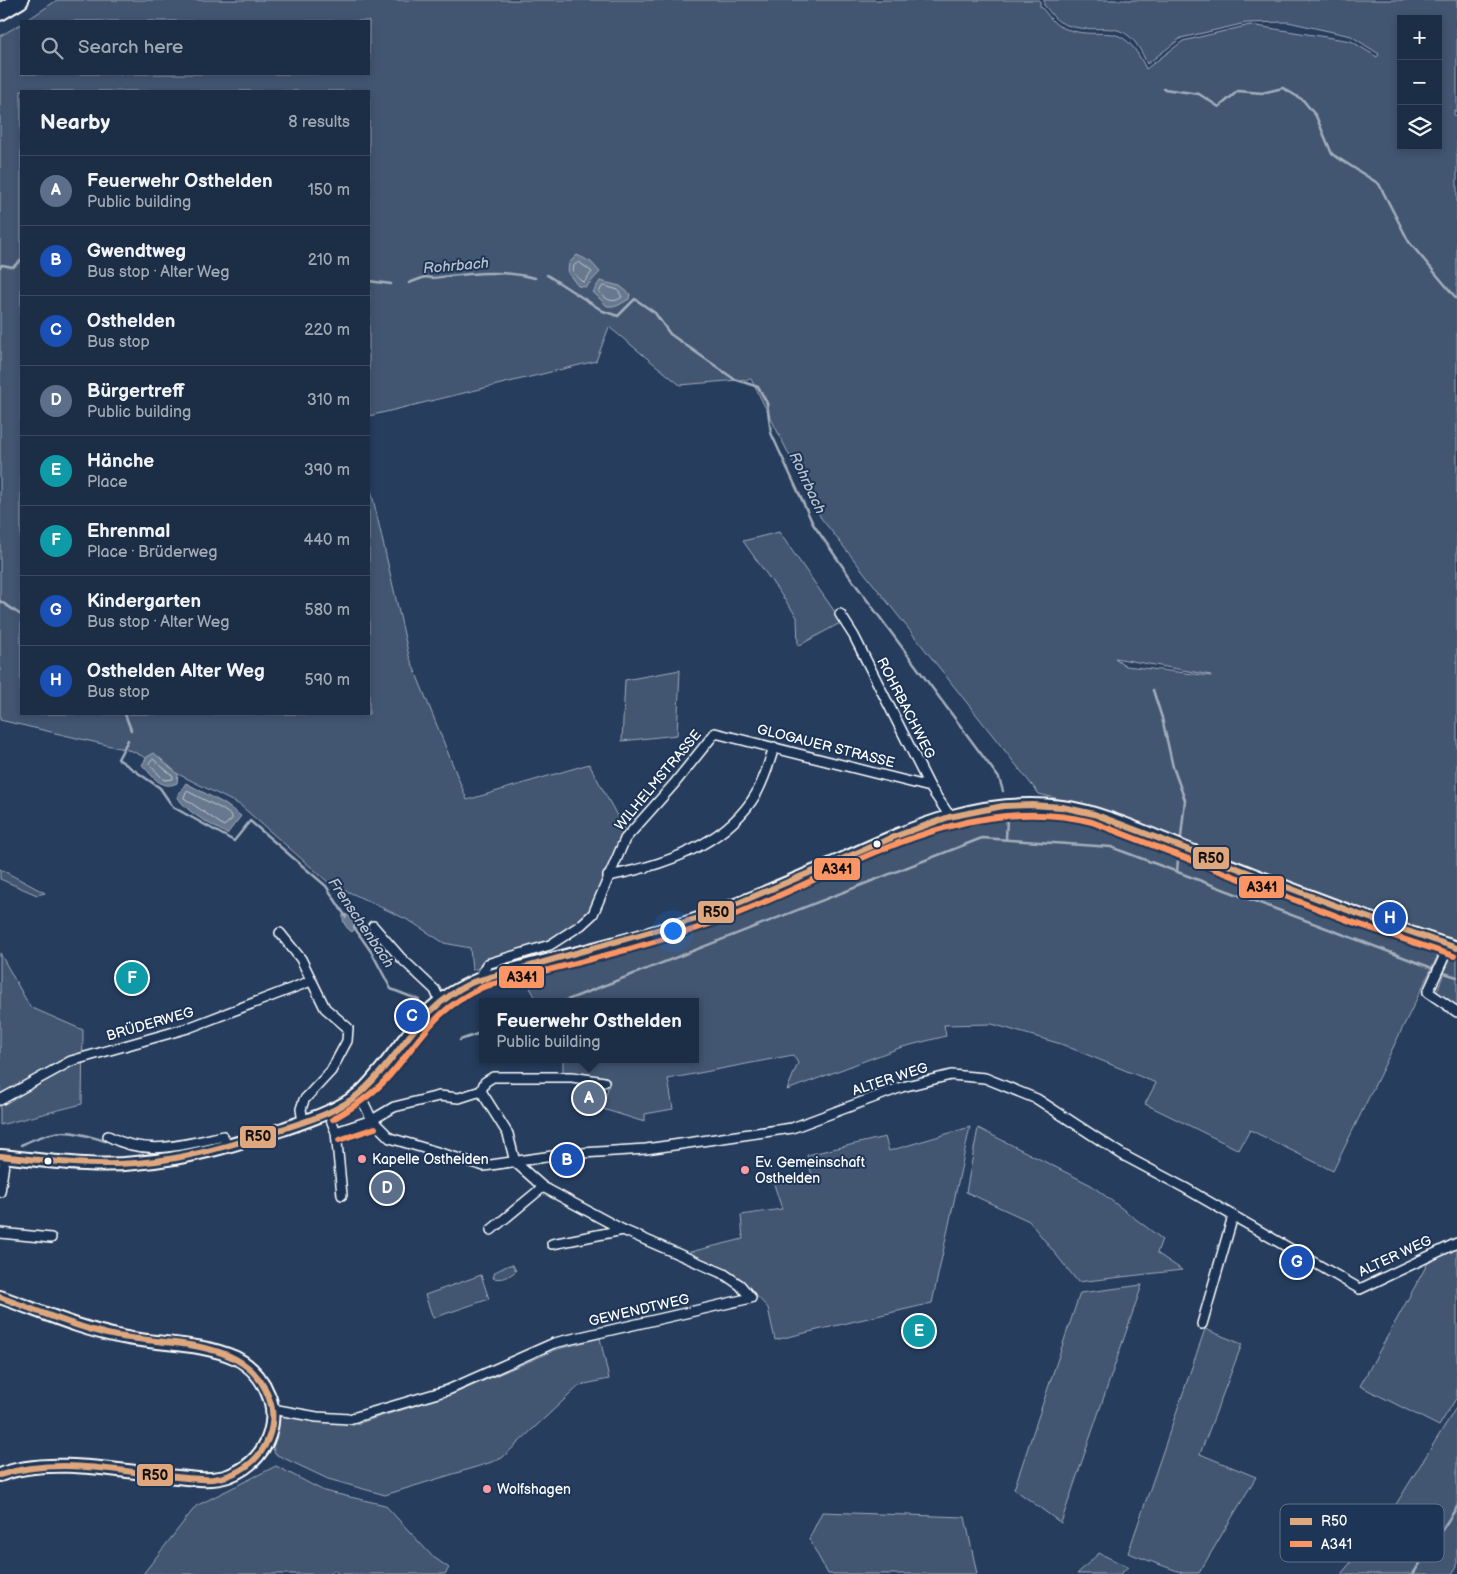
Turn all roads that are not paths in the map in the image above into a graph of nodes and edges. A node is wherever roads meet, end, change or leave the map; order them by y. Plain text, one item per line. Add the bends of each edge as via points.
1 (20, 0) edge
2 (0, 12) edge
3 (840, 614) dead end
4 (715, 733) joint
5 (774, 748) junction
6 (930, 787) junction
7 (949, 816) junction
8 (608, 876) junction
9 (373, 926) dead end
10 (280, 933) dead end
11 (1453, 947) edge
12 (480, 979) junction
13 (311, 980) junction
14 (440, 1001) junction
15 (1457, 1012) edge
16 (604, 1082) dead end
17 (482, 1091) junction
18 (359, 1093) junction
19 (0, 1100) edge
20 (328, 1112) junction
21 (372, 1120) junction
22 (303, 1122) junction
23 (336, 1132) junction
24 (108, 1136) dead end
25 (228, 1147) junction
26 (3, 1156) edge
27 (515, 1162) junction
28 (542, 1187) junction
29 (0, 1192) edge
30 (342, 1195) dead end
31 (1233, 1216) junction
32 (491, 1230) dead end
33 (623, 1230) junction
34 (0, 1233) edge
35 (51, 1238) dead end
36 (1457, 1243) edge
37 (552, 1244) dead end
38 (0, 1297) edge
39 (1202, 1324) dead end
40 (272, 1409) junction
41 (0, 1474) edge

1 - 2 highway
3 - 6 street, ROHRBACHWEG
4 - 5 street, GLOGAUER STRASSE
4 - 8 street, WILHELMSTRASSE via 625,839
5 - 6 street, GLOGAUER STRASSE
5 - 8 street via 755,796 733,823 689,851 635,871
6 - 7 street, ROHRBACHWEG
7 - 11 main road via 1001,805 1066,808 1114,822
7 - 12 main road via 709,915 636,938
8 - 12 street, WILHELMSTRASSE via 593,914 581,926 550,945 487,964
9 - 14 street via 435,990
10 - 13 street via 301,959
11 - 15 street via 1428,992
12 - 14 main road
13 - 19 street, BRÜDERWEG via 188,1028 72,1061
13 - 22 street via 325,1008 348,1028 347,1041 331,1071 304,1100 301,1109
14 - 18 main road via 383,1070
16 - 17 street via 572,1077 493,1077 485,1082
17 - 21 street via 459,1098 439,1096 394,1107
17 - 27 street via 508,1134
18 - 20 main road
18 - 21 street, ALTER WEG
20 - 22 main road
20 - 23 street
21 - 23 street
21 - 27 street, ALTER WEG via 390,1138 484,1166
22 - 25 main road
23 - 30 street
24 - 25 street via 122,1144 164,1149 224,1136
25 - 26 main road via 135,1164 85,1164
26 - 29 street
27 - 28 street, GEWENDTWEG
27 - 31 street, ALTER WEG via 566,1154 646,1149 792,1128 902,1087 951,1075 966,1075 985,1078 1037,1099 1123,1155
28 - 32 street
28 - 33 street, GEWENDTWEG
31 - 36 street, ALTER WEG via 1360,1289
31 - 39 street
33 - 37 street
33 - 40 street, GEWENDTWEG via 724,1274 751,1298 554,1344 448,1390 349,1419
34 - 35 street
38 - 40 main road via 108,1334 230,1356 257,1374 270,1397
40 - 41 main road via 272,1422 264,1447 249,1465 228,1476 191,1478 57,1466 22,1468

